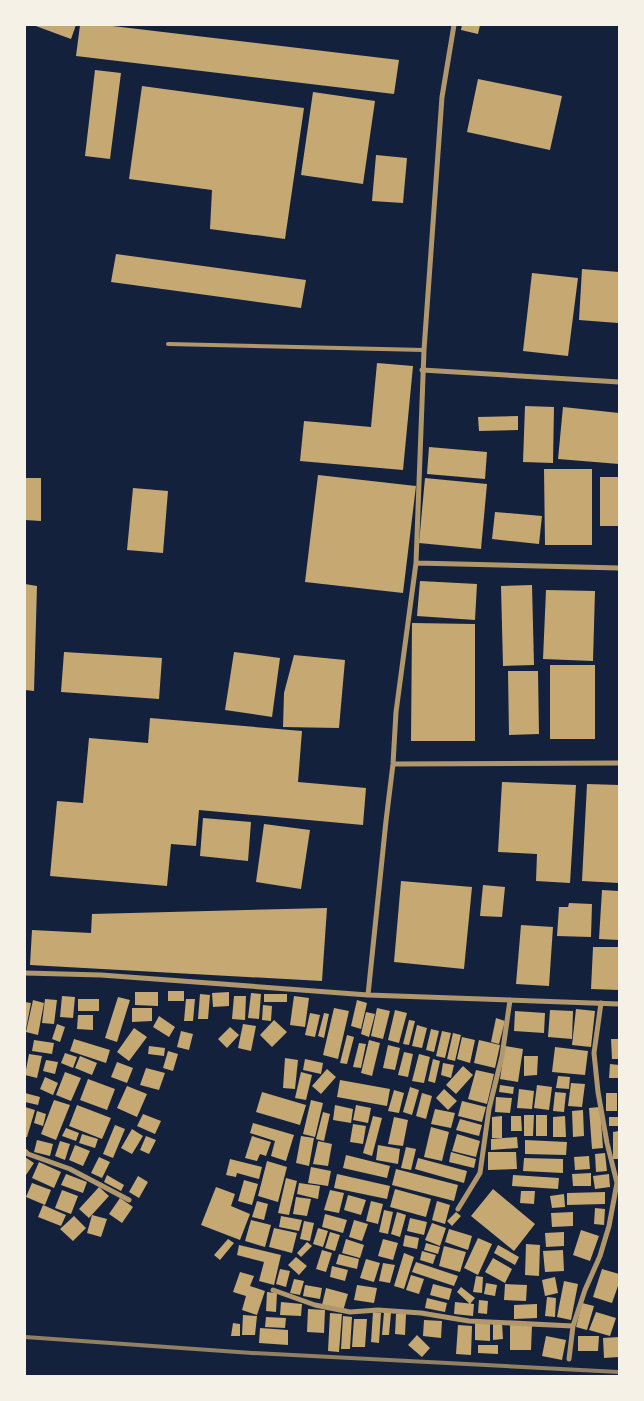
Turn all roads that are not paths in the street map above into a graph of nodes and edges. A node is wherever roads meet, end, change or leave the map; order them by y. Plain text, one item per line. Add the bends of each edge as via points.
1 (454, 25) edge
2 (168, 344) dead end
3 (424, 350) junction
4 (422, 370) junction
5 (619, 382) edge
6 (416, 563) junction
7 (619, 568) edge
8 (619, 763) edge
9 (393, 764) junction
10 (25, 973) edge
11 (368, 995) junction
12 (510, 1000) junction
13 (601, 1003) junction
14 (619, 1004) edge
15 (25, 1151) edge
16 (129, 1200) dead end
17 (458, 1209) dead end
18 (273, 1290) dead end
19 (573, 1326) junction
20 (570, 1359) dead end

1 - 3 street via 442,97
2 - 3 lane
3 - 4 street
4 - 5 street
4 - 6 street
6 - 7 street
6 - 9 street via 396,712
8 - 9 street
9 - 11 street
10 - 11 street via 101,975
11 - 12 street
12 - 13 street
12 - 17 street via 480,1173
13 - 14 street
13 - 19 street via 594,1053 598,1092 616,1183 600,1256
15 - 16 street via 70,1169
18 - 19 street via 315,1305 350,1312 378,1310 469,1321
19 - 20 street

